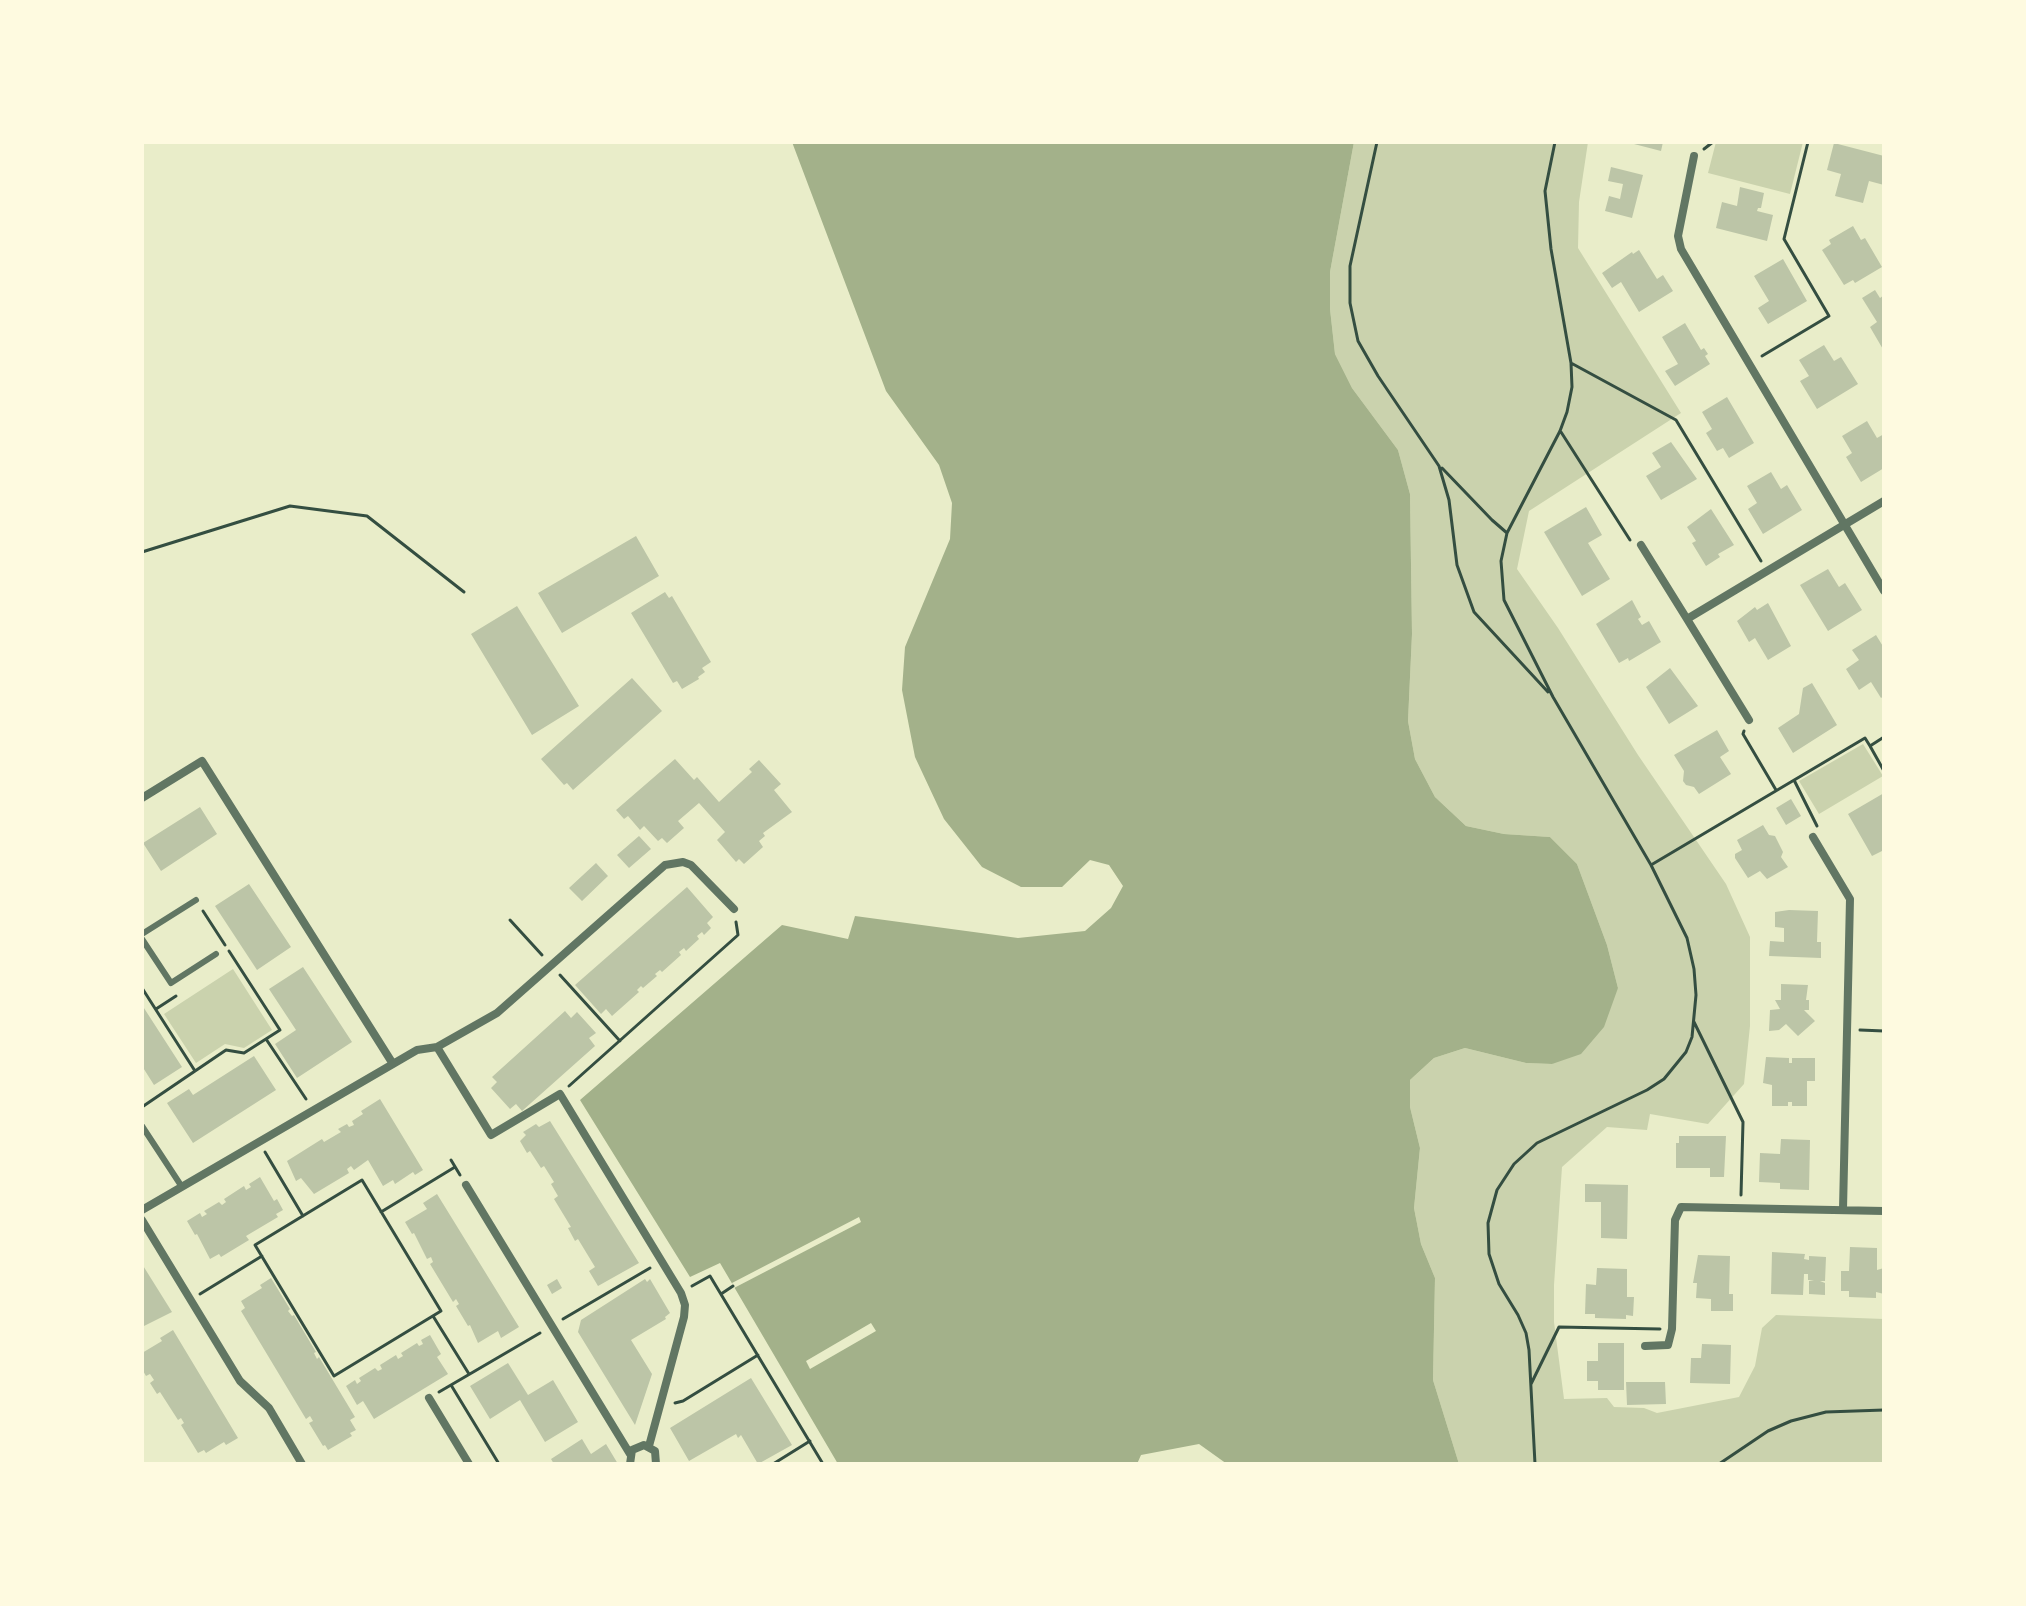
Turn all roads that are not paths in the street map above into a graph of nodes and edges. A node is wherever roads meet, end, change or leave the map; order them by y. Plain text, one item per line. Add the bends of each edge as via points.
1 (1694, 156) dead end
2 (1884, 501) edge
3 (1845, 525) junction
4 (1641, 545) road end
5 (1884, 591) edge
6 (1687, 619) junction
7 (1749, 720) road end
8 (142, 798) edge
9 (1813, 837) road end
10 (196, 900) road end
11 (734, 909) road end
12 (142, 937) edge
13 (216, 954) dead end
14 (437, 1047) junction
15 (393, 1064) junction
16 (142, 1126) edge
17 (466, 1185) dead end
18 (182, 1187) junction
19 (1843, 1209) junction
20 (142, 1210) edge
21 (1884, 1211) edge
22 (142, 1220) edge
23 (1645, 1346) dead end
24 (429, 1398) road end
25 (649, 1446) junction
26 (630, 1454) junction
27 (656, 1461) edge
28 (302, 1464) edge
29 (469, 1464) edge
30 (630, 1464) edge
31 (665, 1464) edge

1 - 3 street via 1679,243
2 - 3 street
3 - 5 street
3 - 6 street
4 - 6 street
6 - 7 street
8 - 15 street via 202,761
9 - 19 street via 1850,899
10 - 12 lane
11 - 14 street via 698,870 683,862 665,865 497,1013
12 - 13 lane via 171,983
14 - 15 street via 417,1050
14 - 25 street via 491,1135 560,1094 681,1293 684,1317
15 - 18 street
16 - 18 lane
17 - 26 street
18 - 20 street
19 - 21 street
19 - 23 street via 1681,1207 1668,1345
22 - 28 street via 240,1381 269,1408
24 - 29 street
25 - 26 street
25 - 27 street
26 - 30 street
27 - 31 street

